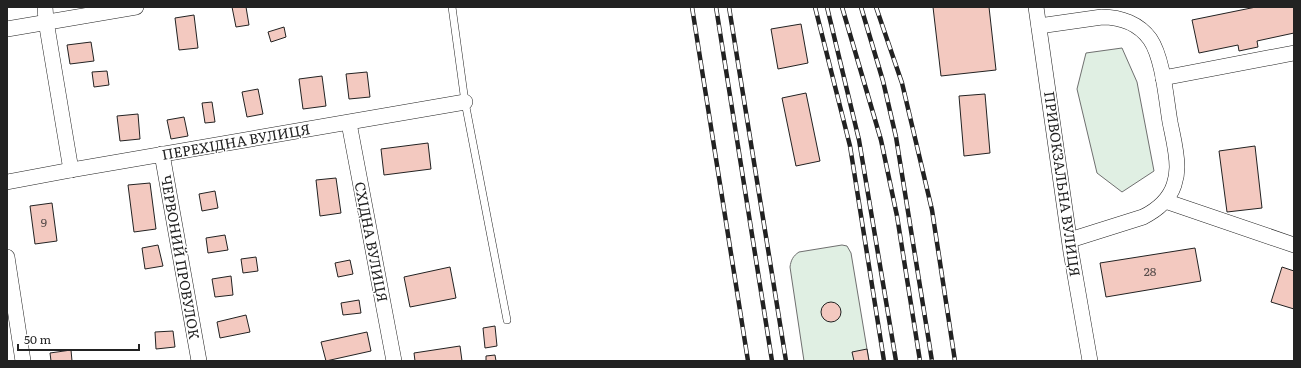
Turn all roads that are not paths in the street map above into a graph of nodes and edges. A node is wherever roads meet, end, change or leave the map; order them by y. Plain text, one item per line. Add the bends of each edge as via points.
1 (136, 7) edge
2 (452, 7) edge
3 (1036, 7) edge
4 (46, 14) edge
5 (1039, 26) junction
6 (7, 29) edge
7 (1294, 53) edge
8 (1163, 78) junction
9 (465, 102) junction
10 (349, 123) junction
11 (162, 154) junction
12 (71, 170) junction
13 (7, 182) edge
14 (1165, 201) junction
15 (1070, 240) junction
16 (1294, 245) edge
17 (7, 257) edge
18 (507, 320) dead end
19 (23, 361) edge
20 (199, 361) edge
21 (394, 361) edge
22 (1090, 361) edge

1 - 4 street
2 - 9 lane
3 - 5 street, ПРИВОКЗАЛЬНА ВУЛИЦЯ
4 - 6 street
4 - 12 street
5 - 8 street via 1102,17 1128,22 1143,32 1154,46
5 - 15 street, ПРИВОКЗАЛЬНА ВУЛИЦЯ
7 - 8 street
8 - 14 street via 1177,159 1174,186
9 - 10 street, ПЕРЕХІДНА ВУЛИЦЯ
9 - 18 lane
10 - 11 street, ПЕРЕХІДНА ВУЛИЦЯ
10 - 21 street, СХІДНА ВУЛИЦЯ
11 - 12 street, ПЕРЕХІДНА ВУЛИЦЯ
11 - 20 street, ЧЕРВОНИЙ ПРОВУЛОК
12 - 13 street, ПЕРЕХІДНА ВУЛИЦЯ
14 - 15 street via 1144,217
14 - 16 street
15 - 22 street, ПРИВОКЗАЛЬНА ВУЛИЦЯ
17 - 19 street

